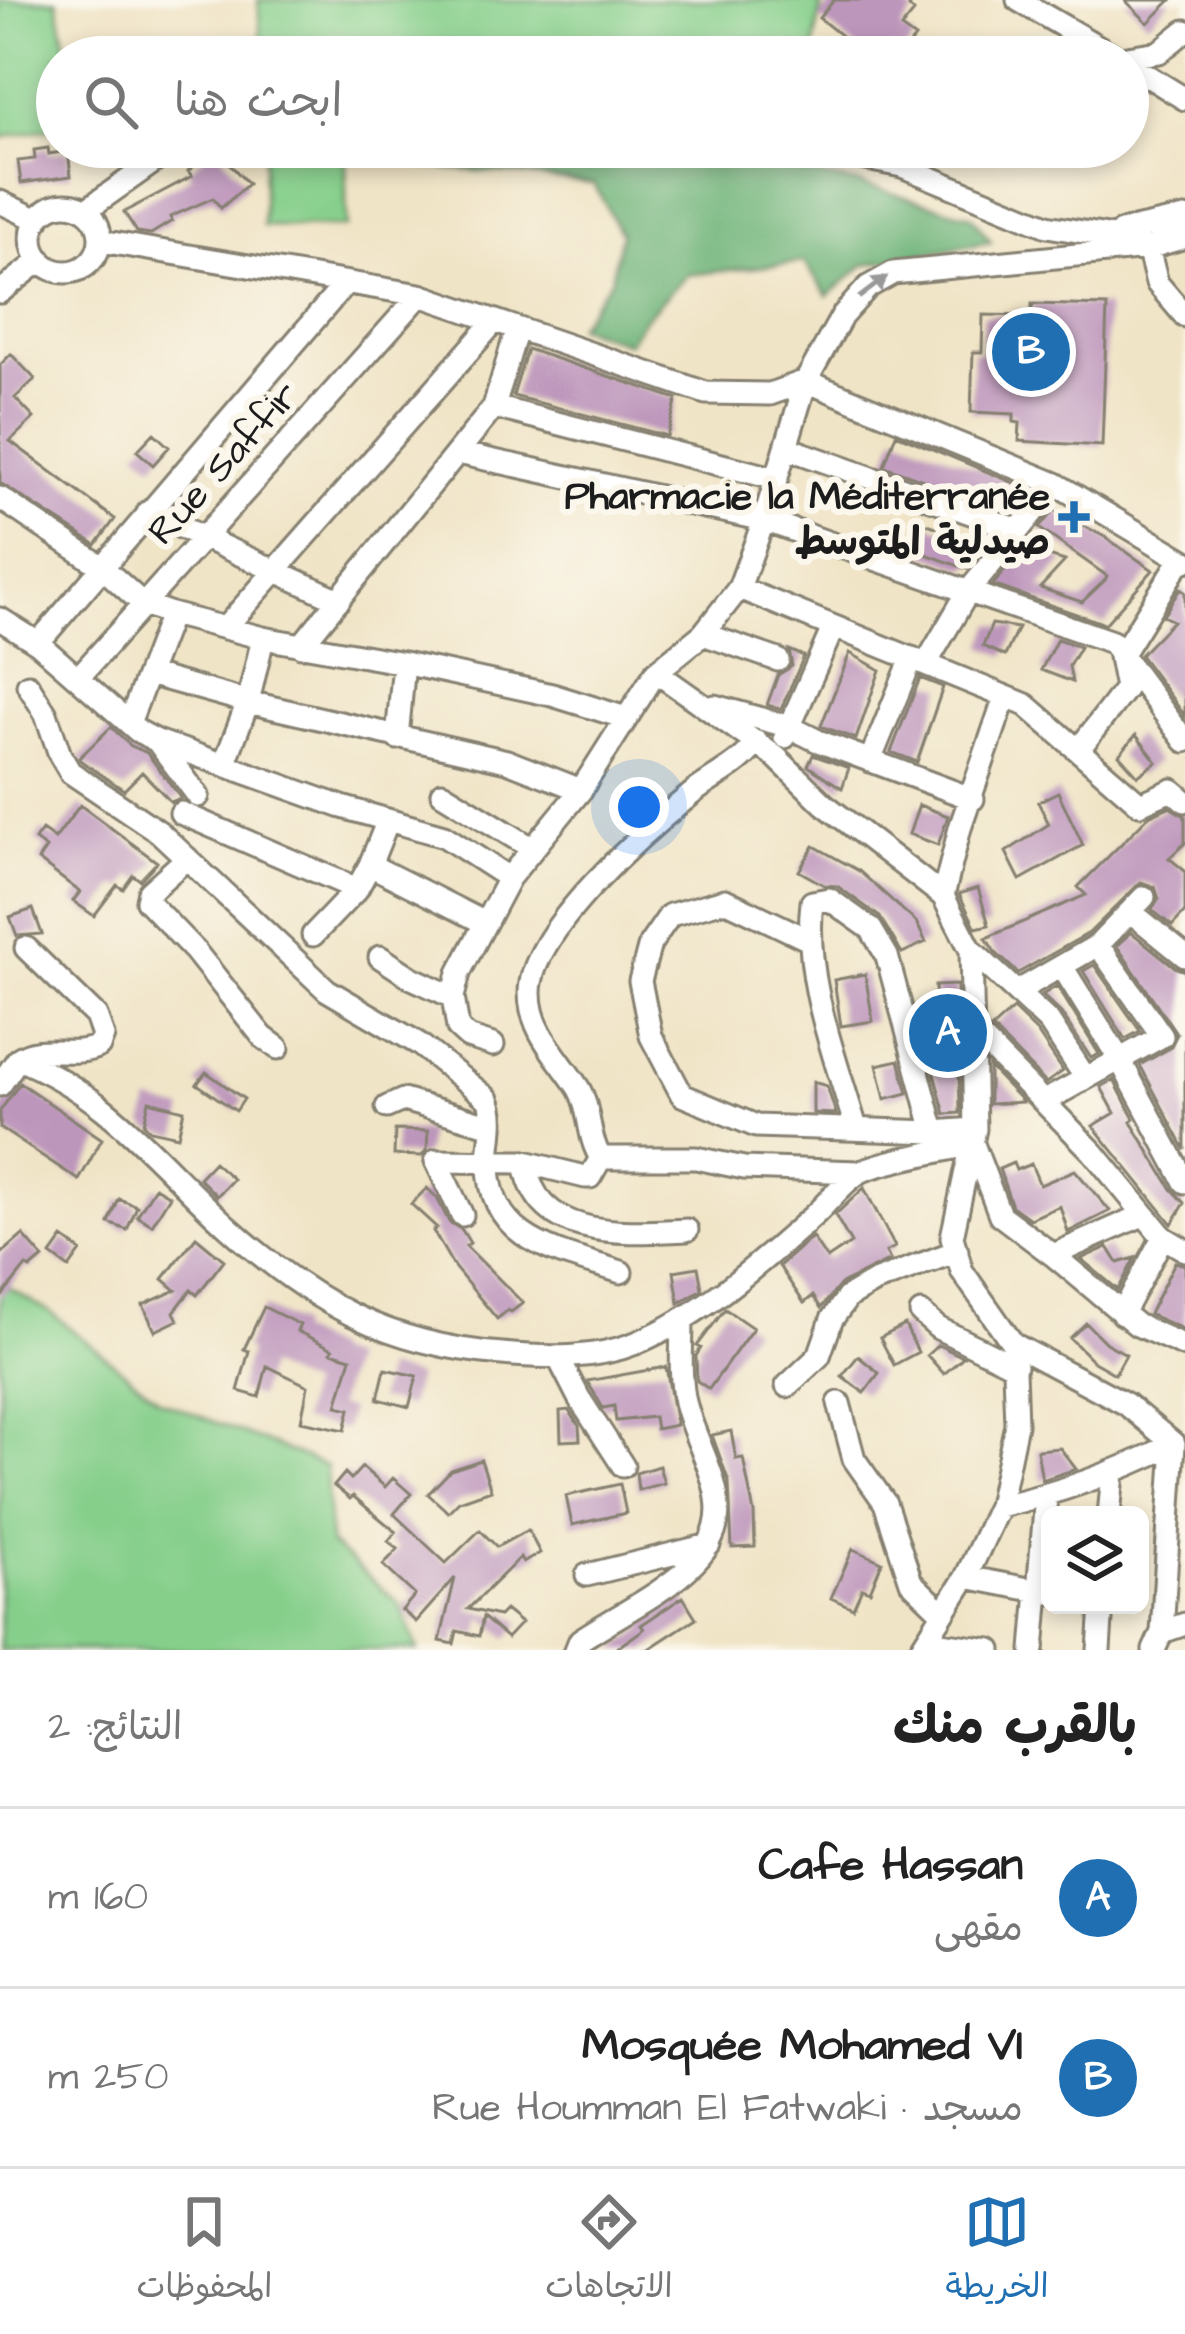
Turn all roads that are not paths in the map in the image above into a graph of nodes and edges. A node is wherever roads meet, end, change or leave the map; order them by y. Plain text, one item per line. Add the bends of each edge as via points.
1 (1018, 0) edge
2 (1080, 36) edge
3 (1179, 36) edge
4 (1149, 55) edge
5 (1149, 75) edge
6 (1185, 99) edge
7 (145, 168) edge
8 (907, 168) edge
9 (0, 202) edge
10 (86, 210) junction
11 (1185, 218) edge
12 (38, 220) junction
13 (1185, 237) edge
14 (100, 241) junction
15 (1105, 242) junction
16 (1148, 248) junction
17 (41, 260) junction
18 (345, 284) junction
19 (0, 292) edge
20 (420, 296) junction
21 (1185, 316) edge
22 (494, 322) junction
23 (518, 329) junction
24 (806, 381) junction
25 (494, 406) junction
26 (787, 448) junction
27 (458, 453) junction
28 (777, 479) junction
29 (1056, 484) junction
30 (0, 498) edge
31 (148, 512) junction
32 (764, 520) junction
33 (1016, 530) junction
34 (203, 537) junction
35 (1183, 560) edge
36 (101, 566) junction
37 (275, 571) junction
38 (739, 588) junction
39 (968, 592) junction
40 (339, 600) junction
41 (143, 604) junction
42 (171, 614) junction
43 (0, 619) edge
44 (225, 628) junction
45 (833, 628) junction
46 (703, 634) junction
47 (263, 638) junction
48 (38, 643) junction
49 (302, 646) junction
50 (1120, 657) junction
51 (778, 660) dead end
52 (919, 660) junction
53 (404, 663) junction
54 (656, 672) junction
55 (148, 674) junction
56 (78, 677) junction
57 (28, 685) dead end
58 (1004, 697) junction
59 (248, 702) junction
60 (706, 704) junction
61 (626, 718) junction
62 (129, 723) junction
63 (790, 727) junction
64 (397, 738) junction
65 (157, 741) junction
66 (1185, 741) edge
67 (757, 742) junction
68 (1079, 749) junction
69 (776, 757) junction
70 (870, 760) junction
71 (217, 762) junction
72 (1181, 787) edge
73 (581, 790) junction
74 (442, 794) dead end
75 (198, 796) junction
76 (973, 800) junction
77 (181, 813) junction
78 (388, 820) junction
79 (159, 832) junction
80 (530, 848) junction
81 (187, 859) junction
82 (370, 865) junction
83 (509, 878) junction
84 (357, 890) junction
85 (944, 896) junction
86 (484, 923) junction
87 (314, 935) dead end
88 (807, 939) junction
89 (1098, 945) junction
90 (26, 948) dead end
91 (971, 950) junction
92 (1185, 956) edge
93 (380, 957) dead end
94 (1063, 968) junction
95 (1018, 992) junction
96 (454, 997) junction
97 (975, 1032) junction
98 (494, 1045) dead end
99 (278, 1048) dead end
100 (18, 1059) junction
101 (1120, 1060) junction
102 (1085, 1077) junction
103 (0, 1085) edge
104 (1045, 1101) junction
105 (387, 1107) dead end
106 (491, 1126) junction
107 (856, 1128) junction
108 (934, 1132) junction
109 (974, 1137) junction
110 (601, 1158) junction
111 (489, 1159) junction
112 (525, 1162) junction
113 (859, 1172) junction
114 (1185, 1182) edge
115 (462, 1215) dead end
116 (1143, 1215) junction
117 (687, 1230) dead end
118 (1163, 1237) junction
119 (1185, 1250) edge
120 (956, 1251) junction
121 (1052, 1256) junction
122 (621, 1272) dead end
123 (921, 1312) dead end
124 (1122, 1314) junction
125 (682, 1319) junction
126 (1185, 1346) edge
127 (1014, 1355) junction
128 (560, 1359) junction
129 (787, 1386) dead end
130 (839, 1403) dead end
131 (1174, 1444) junction
132 (623, 1466) dead end
133 (1113, 1474) junction
134 (1046, 1496) junction
135 (999, 1506) junction
136 (1046, 1506) edge
137 (1110, 1506) edge
138 (710, 1545) junction
139 (587, 1575) dead end
140 (966, 1577) junction
141 (1041, 1591) edge
142 (1041, 1608) edge
143 (943, 1613) junction
144 (1101, 1614) edge
145 (1170, 1624) edge
146 (923, 1646) edge
147 (576, 1650) edge
148 (991, 1650) edge
149 (1033, 1650) edge
150 (1099, 1650) edge

1 - 2 street
3 - 4 street
3 - 6 street via 1169,66
5 - 6 street
7 - 10 street
8 - 15 street
9 - 12 street
10 - 12 street via 63,204
10 - 14 street
11 - 15 street
12 - 17 street via 32,238
13 - 15 street
13 - 16 street
14 - 17 street via 78,270 56,271
14 - 18 street
15 - 16 street
24 -> 15 street via 842,316 893,273
16 - 21 street via 1157,283
17 - 19 street
18 - 20 street
18 - 31 street
20 - 22 street
20 - 34 street, Rue Saffir
22 - 23 street
22 - 37 street
23 - 24 street via 706,393 770,394
23 - 25 street
24 - 26 street
24 - 29 street
25 - 27 street
25 - 28 street
26 - 28 street
26 - 33 street
27 - 32 street
27 - 40 street
28 - 32 street
29 - 33 street
29 - 35 street
30 - 36 street
31 - 34 street
31 - 36 street
32 - 38 street
32 - 39 street
33 - 39 street
34 - 37 street
34 - 41 street, Rue Saffir
35 - 50 street
36 - 41 street
36 - 48 street
37 - 40 street
37 - 44 street
38 - 45 street
38 - 46 street
39 - 50 street via 1112,643
39 - 52 street
40 - 49 street
41 - 42 street
41 - 56 street, Rue Saffir
42 - 44 street
42 - 55 street
43 - 48 street
44 - 47 street
45 - 52 street
45 - 63 street
46 - 51 street
46 - 54 street
47 - 49 street
47 - 59 street
48 - 56 street
49 - 53 street
50 - 66 street
50 - 68 street via 1126,688
52 - 58 street
52 - 70 street
53 - 61 street
53 - 64 street
54 - 60 street
54 - 61 street
55 - 59 street
55 - 62 street
56 - 62 street
57 - 79 street via 70,772
58 - 68 street
58 - 76 street
59 - 64 street
59 - 71 street
60 - 63 street
60 - 67 street
61 - 73 street
62 - 65 street
63 - 69 street
63 - 70 street
64 - 73 street via 507,761
65 - 71 street
65 - 75 street
67 - 69 street
67 - 110 street via 744,760 652,825 550,933 533,966 529,997 543,1041 582,1094
68 - 72 street via 1140,804
69 - 85 street
70 - 76 street
71 - 75 street
71 - 78 street
73 - 80 street
74 - 80 street
75 - 77 street
76 - 85 street
77 - 79 street
77 - 84 street
78 - 82 street
78 - 83 street via 444,836
79 - 81 street
80 - 83 street
81 - 99 street via 148,901
81 - 106 street via 327,990 419,1044 488,1099
82 - 84 street
82 - 86 street
83 - 86 street
84 - 87 street
85 - 91 street
86 - 96 street
88 - 107 street
88 - 107 street via 725,900 670,915 650,944 640,981 651,1036 682,1095 714,1111 756,1126
88 - 108 street via 812,902 829,899 871,929 886,956
89 - 92 street via 1138,904
89 - 94 street
89 - 101 street via 1162,1036
90 - 100 street via 96,1016 103,1036 87,1051 33,1049
91 - 95 street
91 - 97 street
93 - 96 street
94 - 95 street
94 - 101 street
95 - 102 street
96 - 98 street via 458,1028
97 - 104 street
97 - 109 street
100 - 103 street
100 - 128 street via 124,1122 228,1227 313,1295 371,1327 466,1352
101 - 102 street
101 - 114 street
102 - 104 street
104 - 116 street
105 - 106 street via 404,1100
106 - 111 street
107 - 108 street
108 - 109 street
109 - 113 street
109 - 120 street
109 - 121 street via 1000,1215
110 - 112 street via 585,1178
110 - 113 street
111 - 112 street
111 - 115 street via 436,1160
111 - 122 street via 503,1218 534,1244
112 - 117 street via 532,1193 566,1220 628,1232
113 - 125 street via 749,1272
116 - 118 street
116 - 121 street
118 - 119 street
118 - 124 street
120 - 127 street
120 - 129 street via 848,1297 819,1356
121 - 124 street
123 - 127 street via 938,1328
124 - 126 street
125 - 128 street via 633,1344
125 - 138 street via 686,1405 718,1499
127 - 131 street via 1126,1404
127 - 135 street via 1016,1424
128 - 132 street
130 - 143 street via 854,1459 885,1503 910,1582
131 - 133 street
131 - 145 street
133 - 134 street
133 - 137 street
134 - 135 street
134 - 136 street
135 - 140 street
138 - 139 street
138 - 147 street
140 - 141 street
140 - 143 street
142 - 149 street
143 - 146 street
144 - 150 street
146 - 148 street

